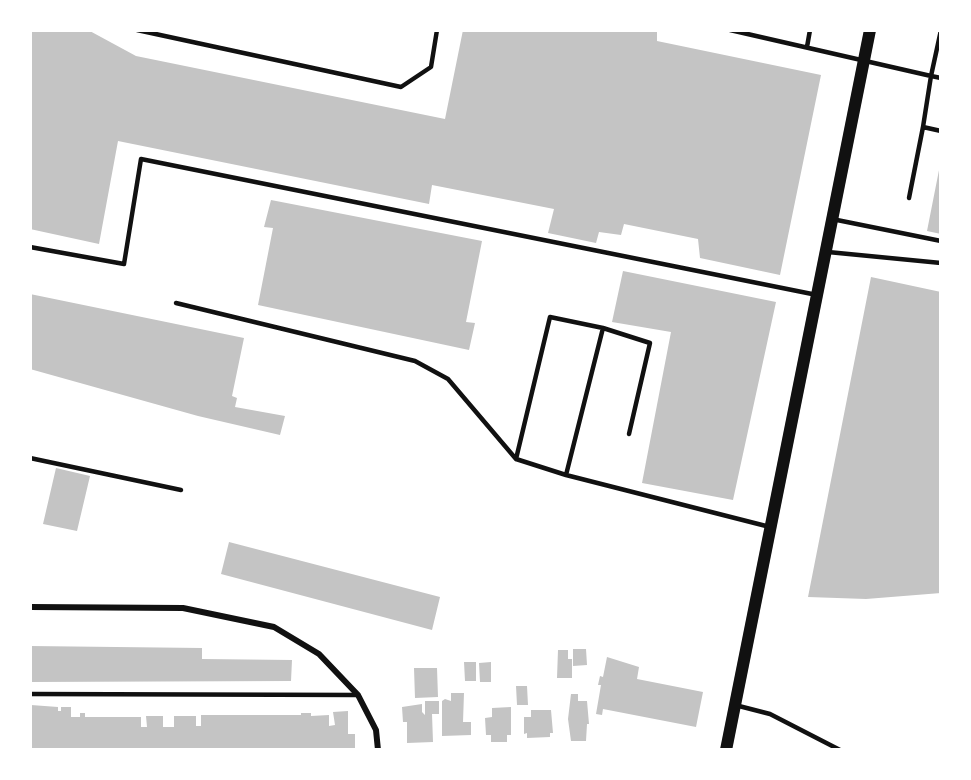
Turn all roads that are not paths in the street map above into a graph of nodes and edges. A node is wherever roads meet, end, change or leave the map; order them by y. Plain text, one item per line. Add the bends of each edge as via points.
1 (137, 30) edge
2 (437, 30) edge
3 (730, 30) edge
4 (810, 30) edge
5 (870, 30) edge
6 (941, 30) edge
7 (807, 47) junction
8 (862, 63) junction
9 (931, 76) junction
10 (941, 78) edge
11 (922, 127) junction
12 (941, 130) edge
13 (909, 198) dead end
14 (832, 219) junction
15 (941, 241) edge
16 (30, 246) edge
17 (825, 252) junction
18 (941, 264) edge
19 (817, 295) junction
20 (176, 303) dead end
21 (603, 328) junction
22 (629, 434) dead end
23 (30, 458) edge
24 (516, 459) junction
25 (566, 475) junction
26 (181, 490) dead end
27 (770, 527) junction
28 (30, 607) edge
29 (30, 694) edge
30 (358, 695) junction
31 (735, 705) junction
32 (378, 750) edge
33 (726, 750) edge
34 (840, 750) edge

1 - 2 lane via 401,87 431,67
3 - 7 lane
4 - 7 lane
5 - 8 main road
6 - 9 lane
7 - 8 lane
8 - 9 lane
8 - 14 main road
9 - 10 lane
9 - 11 lane
11 - 12 lane
11 - 13 lane
14 - 15 lane
14 - 17 main road
16 - 19 lane via 124,264 141,159
17 - 18 lane
17 - 19 main road
19 - 27 main road
20 - 24 lane via 416,361 448,379
21 - 22 lane via 650,343
21 - 24 lane via 550,317
21 - 25 lane
23 - 26 lane
24 - 25 lane
25 - 27 lane
27 - 31 main road
28 - 30 street via 183,608 274,627 319,654
29 - 30 lane
30 - 32 street via 376,730
31 - 33 main road
31 - 34 lane via 770,714

